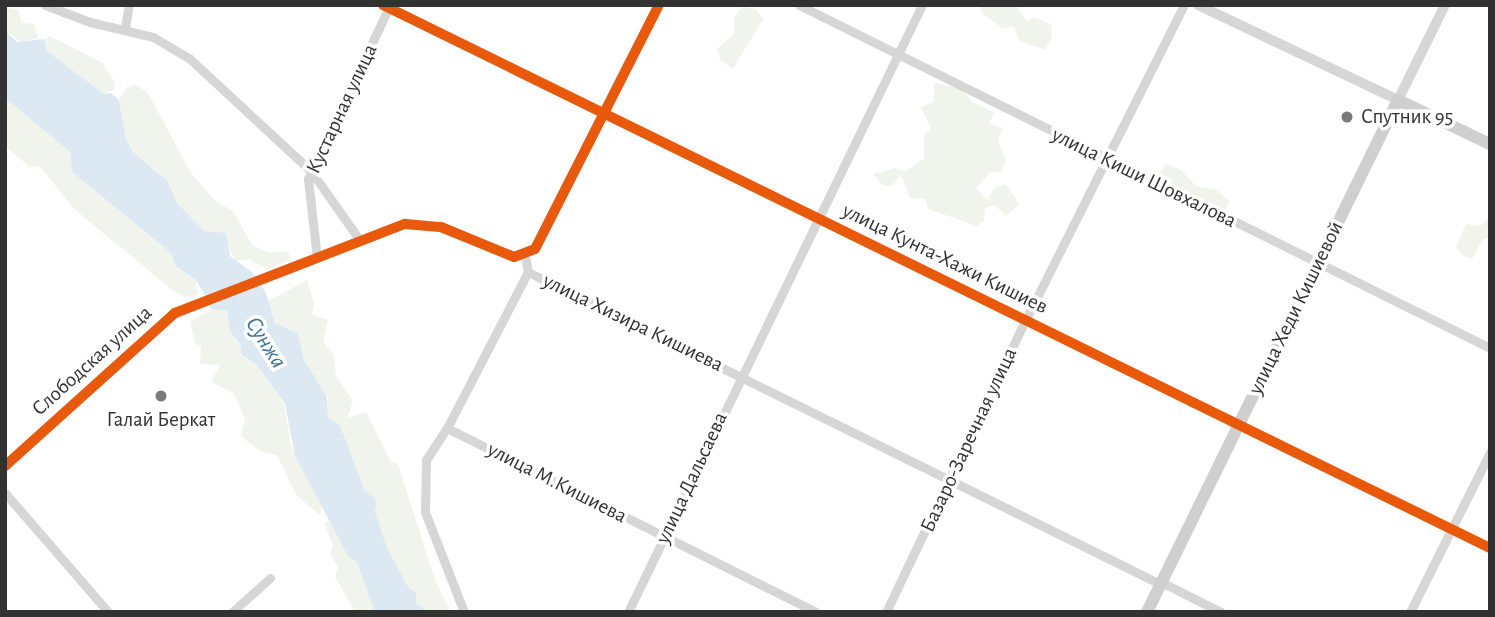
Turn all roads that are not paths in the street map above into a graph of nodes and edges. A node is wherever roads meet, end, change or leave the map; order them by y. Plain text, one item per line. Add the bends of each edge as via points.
1 (45, 5) edge
2 (129, 5) edge
3 (659, 5) edge
4 (800, 5) edge
5 (922, 5) edge
6 (1184, 5) edge
7 (1198, 5) edge
8 (1445, 5) edge
9 (387, 6) edge
10 (125, 27) junction
11 (899, 55) junction
12 (1398, 100) junction
13 (605, 113) junction
14 (1490, 144) edge
15 (1106, 160) junction
16 (311, 171) junction
17 (819, 219) junction
18 (359, 239) junction
19 (525, 255) junction
20 (317, 258) junction
21 (1318, 262) junction
22 (528, 272) junction
23 (175, 313) joint
24 (1026, 319) junction
25 (1490, 348) edge
26 (741, 374) junction
27 (1241, 423) junction
28 (447, 428) junction
29 (1490, 452) edge
30 (5, 466) edge
31 (951, 478) junction
32 (5, 493) edge
33 (1451, 529) junction
34 (665, 537) junction
35 (1490, 548) edge
36 (270, 578) dead end
37 (1161, 583) junction
38 (107, 612) edge
39 (232, 612) edge
40 (464, 612) edge
41 (628, 612) edge
42 (816, 612) edge
43 (886, 612) edge
44 (1147, 612) edge
45 (1221, 612) edge
46 (1410, 612) edge

1 - 10 street via 108,27
2 - 10 street
3 - 13 street
4 - 11 street, улица Киши Шовхалова
5 - 11 street, улица Дальсаева
6 - 15 street, Базаро-Заречная улица
7 - 12 street
8 - 12 street, улица Хеди Кишиевой
9 - 13 street, улица Кунта-Хажи Кишиев
9 - 16 street, Кустарная улица
10 - 16 street via 190,58
11 - 15 street, улица Киши Шовхалова
11 - 17 street, улица Дальсаева
12 - 14 main road
12 - 21 main road, улица Хеди Кишиевой
13 - 17 street, улица Кунта-Хажи Кишиев
13 - 19 street via 543,241
15 - 21 street, улица Киши Шовхалова
15 - 24 street, Базаро-Заречная улица
16 - 18 street
16 - 20 street, Кустарная улица
17 - 24 street, улица Кунта-Хажи Кишиев
17 - 26 street, улица Дальсаева
18 - 19 street, улица Хизира Кишиева via 393,226 429,224 503,254
18 - 20 street, улица Хизира Кишиева
19 - 22 street, улица Хизира Кишиева
20 - 23 street, улица Хизира Кишиева
21 - 25 street, улица Киши Шовхалова
21 - 27 main road, улица Хеди Кишиевой
22 - 26 street, улица Хизира Кишиева
22 - 28 street
23 - 30 street, Слободская улица
24 - 27 street, улица Кунта-Хажи Кишиев
24 - 31 street, Базаро-Заречная улица
26 - 31 street, улица Хизира Кишиева
26 - 34 street, улица Дальсаева
27 - 33 street, улица Кунта-Хажи Кишиев
27 - 37 main road, улица Хеди Кишиевой
28 - 34 street, улица М.Кишиева
28 - 40 street via 430,449 422,485 425,512
29 - 33 street
31 - 37 street, улица Хизира Кишиева
31 - 43 street, Базаро-Заречная улица
32 - 38 street
33 - 35 street, улица Кунта-Хажи Кишиев
33 - 46 street
34 - 41 street, улица Дальсаева
34 - 42 street, улица М.Кишиева
36 - 39 street
37 - 44 main road, улица Хеди Кишиевой
37 - 45 street, улица Хизира Кишиева

